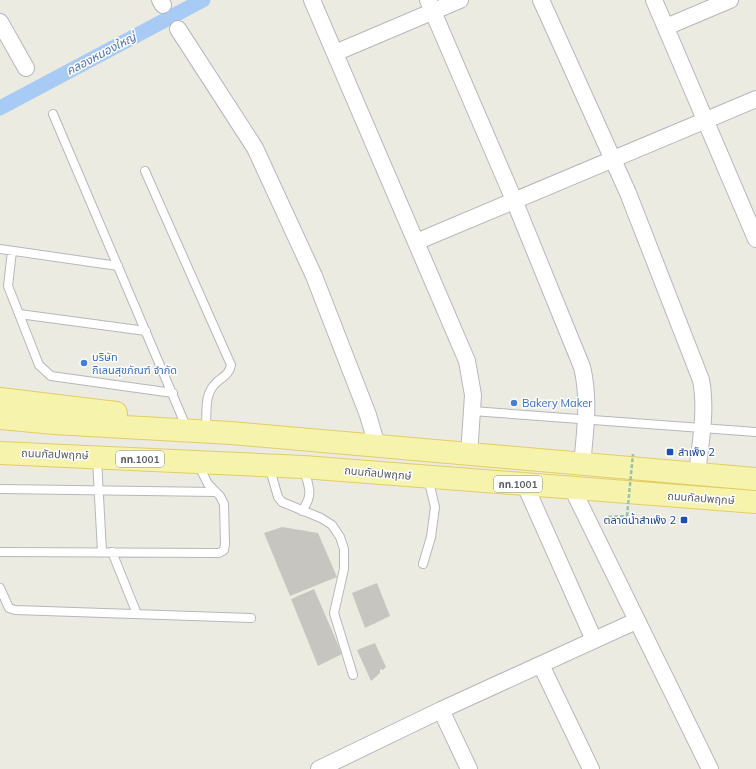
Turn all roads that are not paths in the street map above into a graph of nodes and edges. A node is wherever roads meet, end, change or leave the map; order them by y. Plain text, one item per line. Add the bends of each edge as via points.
1 (312, 0) edge
2 (460, 0) edge
3 (541, 0) edge
4 (654, 0) edge
5 (730, 0) edge
6 (431, 5) edge
7 (0, 22) edge
8 (666, 27) junction
9 (178, 29) dead end
10 (335, 53) junction
11 (26, 68) dead end
12 (756, 99) edge
13 (53, 114) dead end
14 (705, 119) junction
15 (612, 159) junction
16 (145, 171) dead end
17 (514, 200) junction
18 (756, 239) edge
19 (416, 242) junction
20 (0, 248) edge
21 (12, 251) junction
22 (118, 266) junction
23 (19, 314) junction
24 (146, 331) junction
25 (173, 393) junction
26 (0, 399) edge
27 (472, 411) junction
28 (0, 418) edge
29 (586, 419) junction
30 (196, 426) junction
31 (702, 428) junction
32 (756, 432) edge
33 (231, 433) junction
34 (376, 446) junction
35 (0, 453) edge
36 (469, 455) junction
37 (96, 456) junction
38 (198, 463) junction
39 (269, 465) junction
40 (582, 465) junction
41 (303, 466) junction
42 (697, 475) junction
43 (428, 477) junction
44 (756, 479) edge
45 (525, 485) junction
46 (572, 488) junction
47 (0, 489) edge
48 (98, 490) junction
49 (216, 492) junction
50 (756, 502) edge
51 (302, 511) junction
52 (0, 552) edge
53 (102, 552) junction
54 (112, 552) junction
55 (423, 564) dead end
56 (0, 588) edge
57 (137, 614) junction
58 (251, 618) dead end
59 (636, 621) junction
60 (594, 640) junction
61 (541, 665) junction
62 (353, 675) dead end
63 (441, 710) junction
64 (319, 769) edge
65 (469, 769) edge
66 (591, 769) edge
67 (710, 769) edge

1 - 10 street
2 - 6 street
3 - 15 street
4 - 8 street
5 - 8 street
6 - 10 street
6 - 17 street
7 - 11 street
8 - 14 street
9 - 34 street via 255,148 314,276 368,415
10 - 19 street
12 - 14 street
13 - 22 lane
14 - 15 street
14 - 18 street
15 - 17 street
15 - 31 street via 628,193 701,380
16 - 30 lane via 232,365 230,371 214,384 208,394
17 - 19 street
17 - 29 street via 582,367 586,382
19 - 27 street via 467,361 473,395
20 - 21 lane
21 - 22 lane
21 - 23 lane via 8,286
22 - 24 lane
23 - 24 lane
23 - 25 lane via 40,366 51,376
24 - 25 lane
25 - 30 lane
26 - 30 main road via 128,414
27 - 29 lane
27 - 36 street
28 - 33 main road via 54,424
29 - 31 lane
29 - 40 street
30 - 33 main road
31 - 32 lane
31 - 42 street
33 - 34 main road, ถนนกัลปพฤกษ์ / กท.1001
34 - 36 main road, ถนนกัลปพฤกษ์ / กท.1001
35 - 37 main road, ถนนกัลปพฤกษ์ / กท.1001
36 - 40 main road, ถนนกัลปพฤกษ์ / กท.1001
37 - 38 main road, ถนนกัลปพฤกษ์ / กท.1001
37 - 48 lane
38 - 39 main road, ถนนกัลปพฤกษ์ / กท.1001
38 - 49 lane via 207,482
39 - 41 main road, ถนนกัลปพฤกษ์ / กท.1001
39 - 51 lane via 278,497 282,502
40 - 42 main road, ถนนกัลปพฤกษ์ / กท.1001
41 - 43 main road, ถนนกัลปพฤกษ์ / กท.1001
41 - 51 lane via 310,493
42 - 44 main road, ถนนกัลปพฤกษ์ / กท.1001
43 - 45 main road, ถนนกัลปพฤกษ์ / กท.1001
43 - 55 lane via 435,507 431,537
45 - 46 main road, ถนนกัลปพฤกษ์ / กท.1001
45 - 60 street
46 - 50 main road, ถนนกัลปพฤกษ์ / กท.1001
46 - 59 street
47 - 48 lane
48 - 49 lane
48 - 53 lane
49 - 54 lane via 224,504 224,550
51 - 62 lane via 332,524 344,549 344,569 334,614
52 - 53 lane
53 - 54 lane
54 - 57 lane
56 - 57 lane via 9,608 16,610
57 - 58 lane
59 - 60 street
59 - 67 street
60 - 61 street
61 - 63 street
61 - 66 street
63 - 64 street
63 - 65 street

